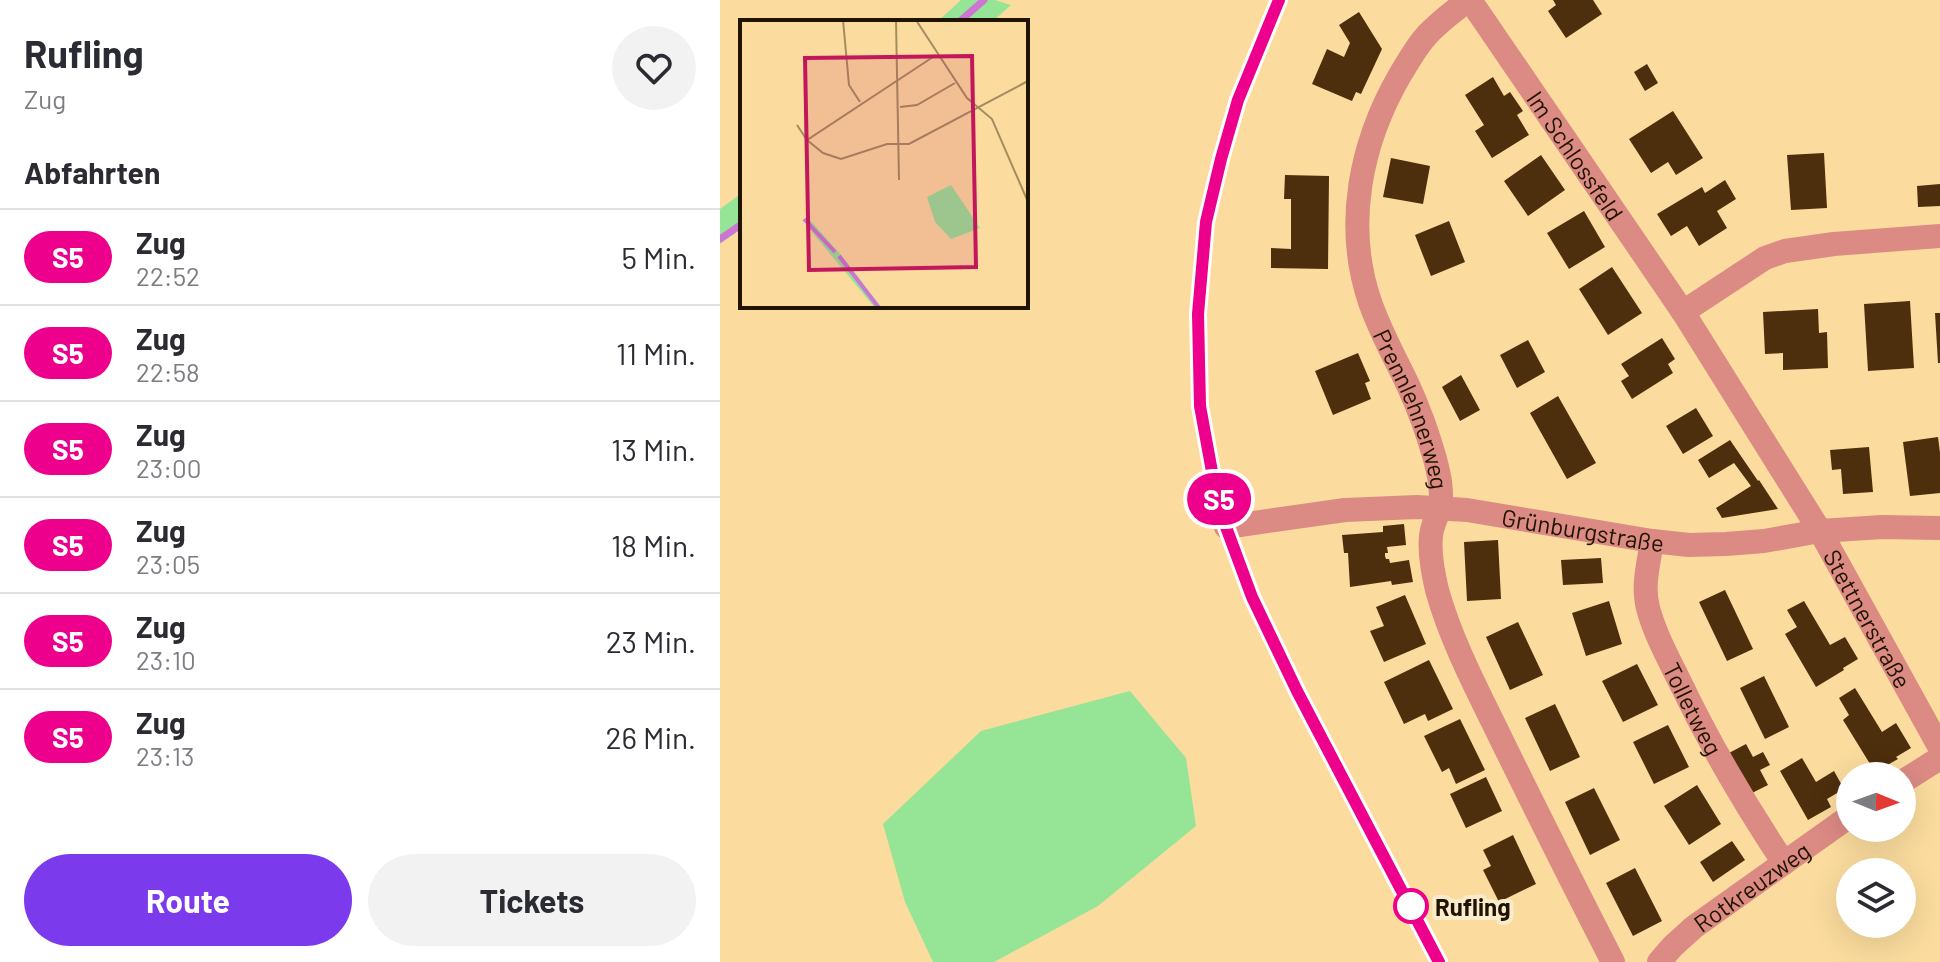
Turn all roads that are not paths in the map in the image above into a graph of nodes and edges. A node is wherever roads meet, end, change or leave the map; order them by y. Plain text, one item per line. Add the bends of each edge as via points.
1 (1469, 0) edge
2 (1940, 236) edge
3 (1683, 312) junction
4 (1439, 507) junction
5 (1226, 527) dead end
6 (1940, 528) edge
7 (1820, 531) junction
8 (1652, 541) junction
9 (1940, 748) edge
10 (1940, 758) edge
11 (1916, 773) edge
12 (1836, 826) edge
13 (1784, 863) junction
14 (1613, 962) edge
15 (1659, 962) edge

1 - 3 street, Im Schlossfeld
1 - 4 street, Prennlehnerweg via 1426,37 1390,92 1361,173 1358,197 1364,280 1426,428 1440,483
2 - 3 street via 1785,251 1765,258
3 - 7 street, Im Schlossfeld
4 - 5 street, Grünburgstraße via 1345,510
4 - 8 street, Grünburgstraße
4 - 14 street, Prennlehnerweg via 1430,548 1450,628
6 - 7 street, Grünburgstraße
7 - 8 street, Grünburgstraße via 1726,544
7 - 9 street, Stettnerstraße
8 - 13 street, Tolletweg via 1646,590 1661,642 1746,806
10 - 11 street
12 - 13 street, Rotkreuzweg
13 - 15 street, Rotkreuzweg via 1694,927

